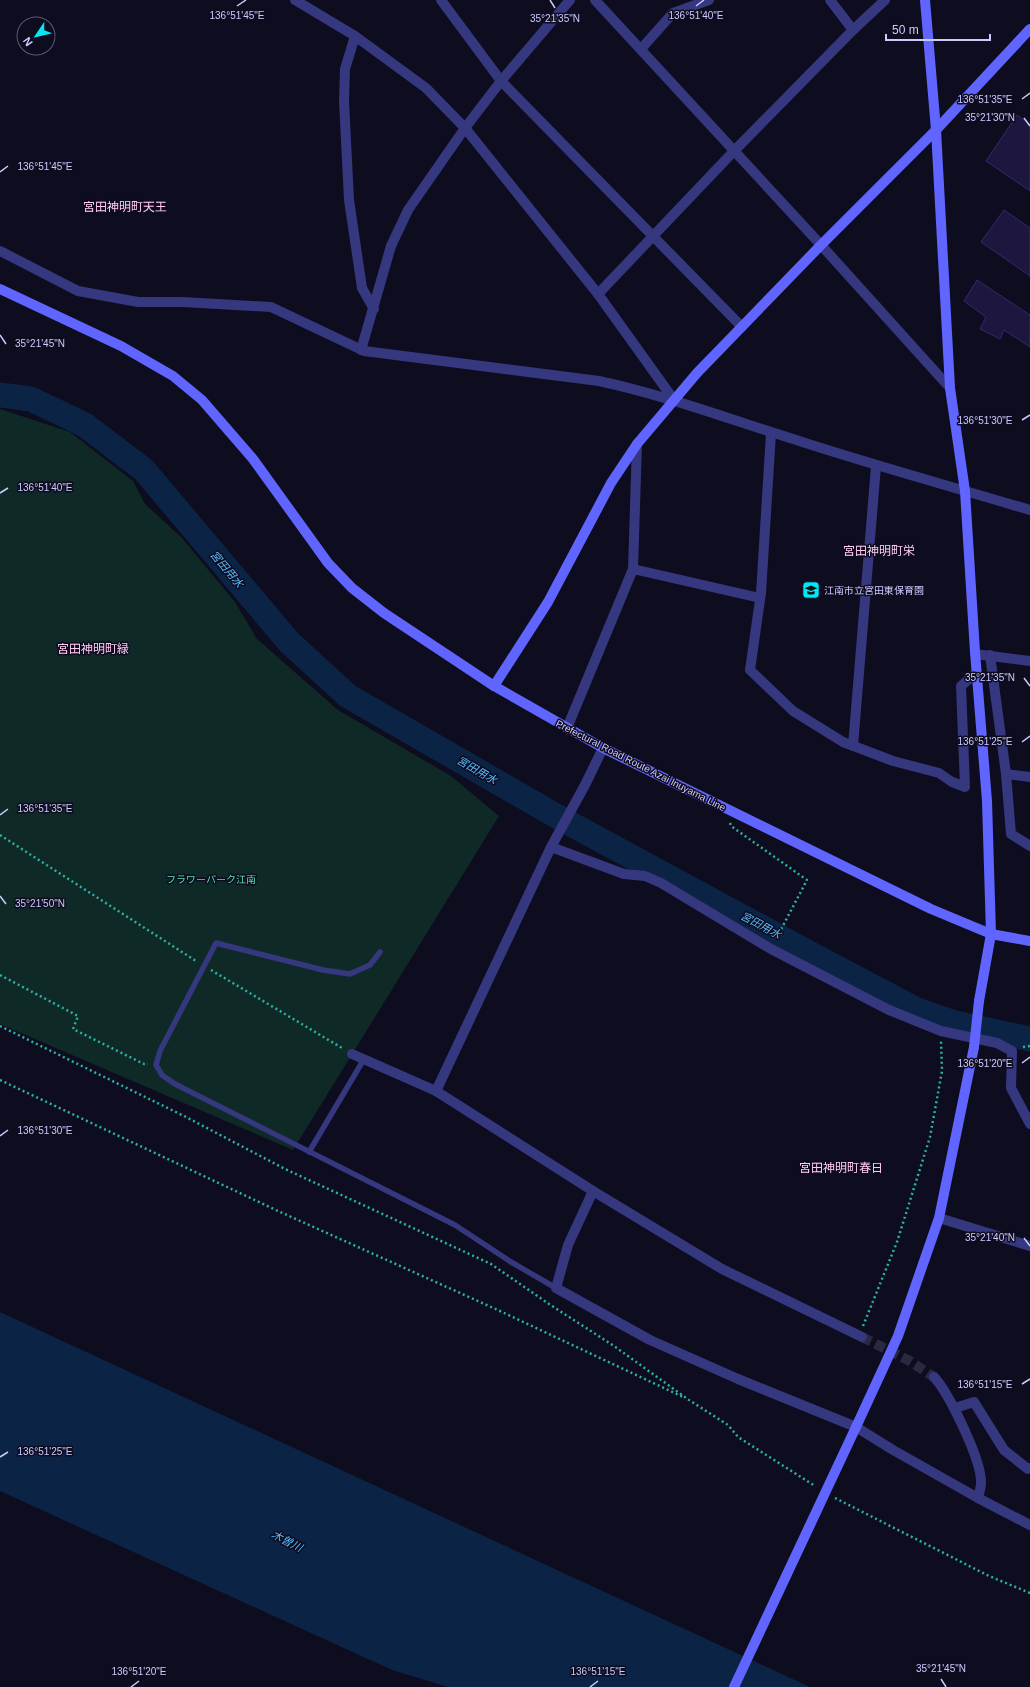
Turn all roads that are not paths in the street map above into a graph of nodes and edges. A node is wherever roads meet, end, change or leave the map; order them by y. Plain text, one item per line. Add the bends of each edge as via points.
1 (295, 0) edge
2 (441, 0) edge
3 (570, 0) edge
4 (595, 0) edge
5 (709, 0) edge
6 (830, 0) edge
7 (885, 0) edge
8 (925, 0) edge
9 (1030, 29) edge
10 (853, 30) junction
11 (355, 36) junction
12 (641, 49) junction
13 (501, 81) junction
14 (465, 128) junction
15 (936, 130) junction
16 (734, 151) junction
17 (652, 235) junction
18 (821, 245) junction
19 (0, 251) edge
20 (0, 289) edge
21 (598, 294) junction
22 (374, 309) junction
23 (742, 327) junction
24 (361, 350) junction
25 (950, 388) junction
26 (674, 400) junction
27 (771, 433) junction
28 (637, 444) junction
29 (876, 466) junction
30 (965, 491) junction
31 (1030, 510) edge
32 (633, 569) junction
33 (760, 598) junction
34 (975, 654) junction
35 (990, 655) junction
36 (1030, 661) edge
37 (976, 673) junction
38 (494, 686) junction
39 (567, 728) junction
40 (854, 746) junction
41 (603, 748) junction
42 (1006, 774) junction
43 (1030, 777) edge
44 (1030, 846) edge
45 (551, 847) junction
46 (991, 934) junction
47 (1030, 941) edge
48 (380, 952) dead end
49 (352, 1054) road end
50 (364, 1059) junction
51 (436, 1091) junction
52 (1030, 1124) edge
53 (309, 1152) junction
54 (593, 1191) junction
55 (939, 1218) junction
56 (1030, 1246) edge
57 (556, 1288) junction
58 (861, 1336) tunnel mouth
59 (934, 1377) tunnel mouth
60 (955, 1408) junction
61 (856, 1427) junction
62 (1030, 1468) edge
63 (978, 1498) junction
64 (1030, 1525) edge
65 (734, 1687) edge

1 - 11 street
2 - 13 street
3 - 13 street
4 - 12 street
5 - 12 street via 673,14
6 - 10 street
7 - 10 street
8 - 15 street
9 - 15 street
10 - 16 street
11 - 14 street via 426,88
11 - 22 street via 345,69 344,109 349,200 362,288
12 - 16 street
13 - 14 street
13 - 17 street
14 - 21 street
14 - 22 street via 408,210 391,246
15 - 18 street
15 - 25 street
16 - 17 street
16 - 18 street
17 - 21 street
17 - 23 street
18 - 23 street
18 - 25 street
19 - 24 street via 78,291 138,302 271,307
20 - 38 street, Prefectural Road Route Azai Inuyama Line via 121,346 173,376 202,400 253,459 328,563 352,588 384,613
21 - 26 street
22 - 24 street
23 - 26 street
24 - 26 street via 599,381
25 - 30 street
26 - 27 street
26 - 28 street
27 - 29 street
27 - 33 street
28 - 32 street
28 - 38 street via 611,483 548,602
29 - 30 street
29 - 40 street
30 - 31 street
30 - 34 street
32 - 33 street
32 - 39 street
33 - 40 street via 750,670 793,711 843,742
34 - 35 street
34 - 37 street
35 - 36 street
35 - 42 street
37 - 40 street via 961,686 965,787 939,773 893,761
37 - 46 street via 987,801
38 - 39 street, Prefectural Road Route Azai Inuyama Line
39 - 41 street, Prefectural Road Route Azai Inuyama Line
41 - 45 street
41 - 46 street, Prefectural Road Route Azai Inuyama Line via 931,909
42 - 43 street
42 - 44 street via 1011,834
45 - 51 street
45 - 52 street via 624,874 645,876 661,883 778,953 889,1010 941,1032 997,1043 1012,1051 1011,1088
46 - 47 street, Prefectural Road Route Azai Inuyama Line
46 - 55 street, bridge via 974,1047
48 - 53 lane via 370,965 350,974 323,970 216,943 160,1051 156,1065 162,1075 175,1084
49 - 50 street
50 - 51 street
50 - 53 lane
51 - 54 street
53 - 57 lane via 455,1225
54 - 57 street via 568,1245
54 - 58 street via 722,1269
55 - 56 street
55 - 61 street via 898,1336
57 - 61 street via 650,1340
59 - 60 street
60 - 62 street via 974,1402 1004,1450
60 - 63 street via 975,1458 981,1482
61 - 63 street
61 - 65 street, bridge
63 - 64 street

